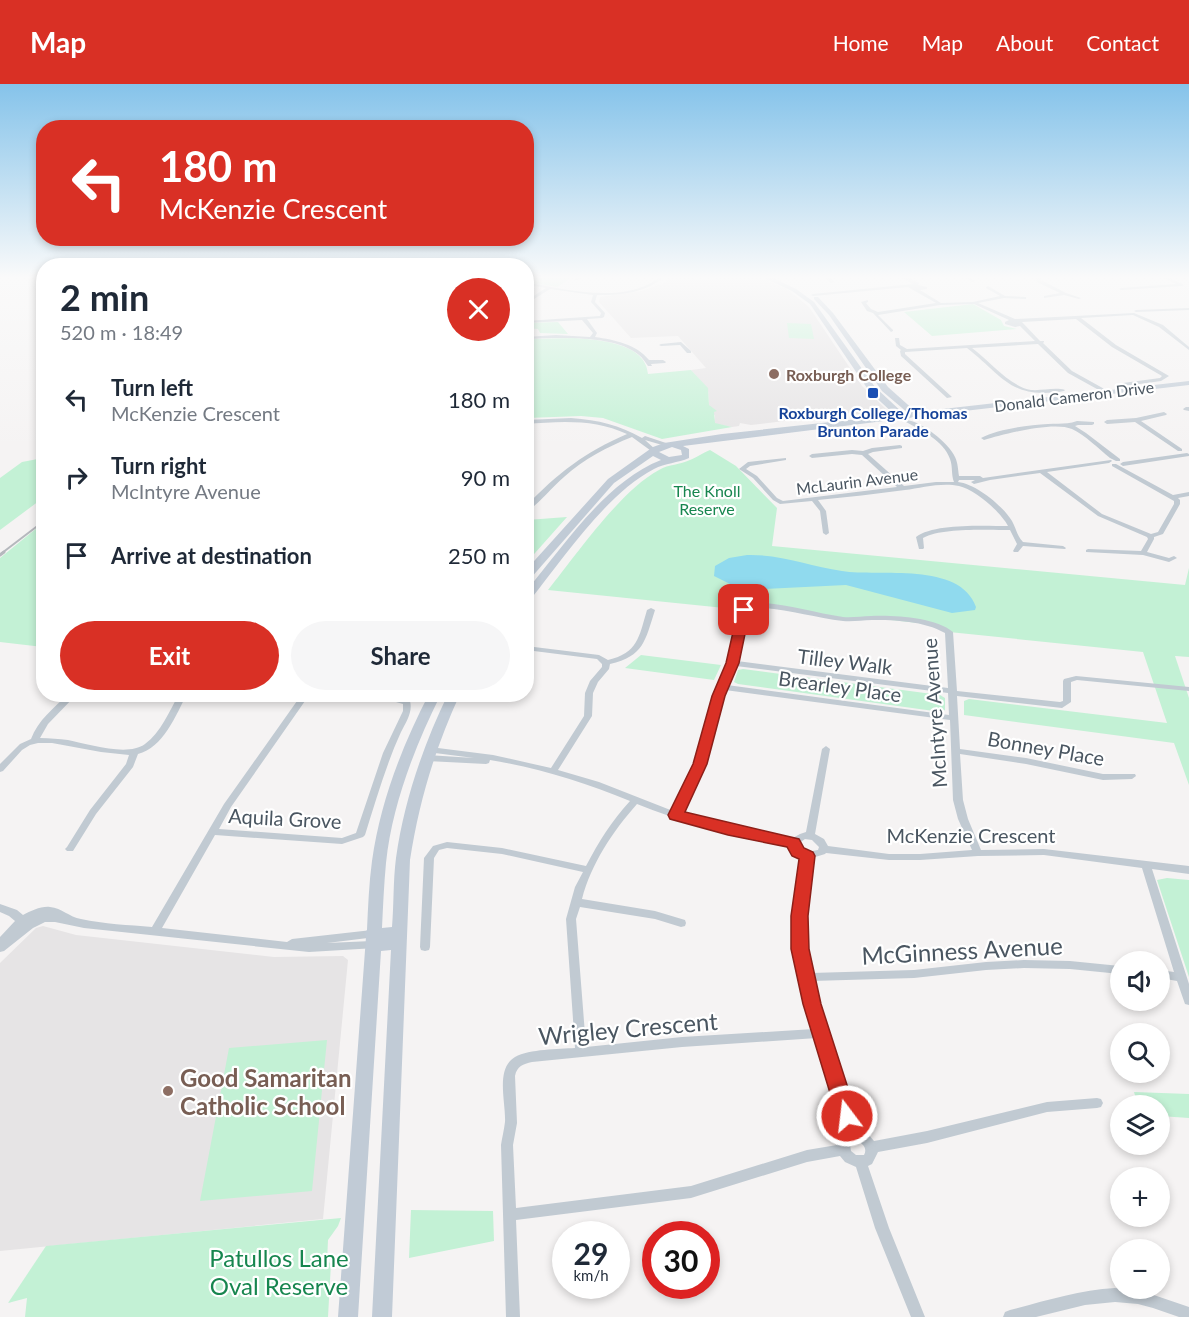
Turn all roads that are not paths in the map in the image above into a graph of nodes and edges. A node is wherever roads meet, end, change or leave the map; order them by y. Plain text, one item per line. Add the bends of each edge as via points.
1 (595, 334) edge
2 (834, 334) edge
3 (845, 334) edge
4 (1031, 334) edge
5 (1098, 334) edge
6 (1172, 334) edge
7 (534, 338) edge
8 (592, 338) junction
9 (897, 339) dead end
10 (1042, 342) junction
11 (661, 345) dead end
12 (968, 347) junction
13 (1189, 349) edge
14 (905, 350) junction
15 (690, 352) dead end
16 (663, 362) dead end
17 (1189, 382) edge
18 (1125, 384) dead end
19 (1189, 388) edge
20 (1062, 390) dead end
21 (1106, 395) junction
22 (949, 397) dead end
23 (1164, 414) dead end
24 (911, 417) junction
25 (1136, 420) junction
26 (534, 422) edge
27 (1107, 422) dead end
28 (1092, 423) dead end
29 (1070, 426) junction
30 (633, 434) junction
31 (935, 438) junction
32 (984, 438) dead end
33 (671, 445) junction
34 (900, 447) dead end
35 (1186, 451) edge
36 (654, 452) junction
37 (688, 453) junction
38 (864, 453) junction
39 (812, 456) dead end
40 (784, 459) dead end
41 (672, 460) junction
42 (1116, 463) junction
43 (1095, 464) joint
44 (954, 465) junction
45 (1042, 471) junction
46 (967, 477) junction
47 (990, 478) junction
48 (959, 481) junction
49 (974, 483) junction
50 (903, 489) junction
51 (1189, 494) edge
52 (981, 495) junction
53 (1173, 497) junction
54 (814, 500) junction
55 (534, 502) edge
56 (1013, 528) junction
57 (826, 533) dead end
58 (1150, 536) junction
59 (1022, 544) junction
60 (921, 548) dead end
61 (1063, 548) dead end
62 (1016, 551) dead end
63 (1088, 551) dead end
64 (1143, 553) junction
65 (1174, 558) dead end
66 (534, 568) edge
67 (534, 589) edge
68 (651, 610) dead end
69 (534, 649) edge
70 (606, 663) junction
71 (733, 663) junction
72 (722, 687) junction
73 (1189, 689) edge
74 (953, 692) junction
75 (65, 702) edge
76 (178, 702) edge
77 (297, 702) edge
78 (403, 702) edge
79 (431, 702) edge
80 (451, 702) edge
81 (953, 718) junction
82 (35, 741) junction
83 (826, 749) dead end
84 (954, 751) junction
85 (134, 752) junction
86 (407, 753) junction
87 (428, 754) junction
88 (0, 769) edge
89 (553, 771) junction
90 (1132, 776) dead end
91 (636, 800) junction
92 (676, 815) junction
93 (212, 832) junction
94 (810, 836) junction
95 (793, 843) junction
96 (70, 849) dead end
97 (824, 849) junction
98 (978, 853) junction
99 (807, 856) junction
100 (1146, 865) junction
101 (588, 870) junction
102 (1189, 870) edge
103 (575, 902) junction
104 (0, 909) edge
105 (25, 923) junction
106 (681, 923) dead end
107 (155, 932) junction
108 (398, 938) junction
109 (372, 940) junction
110 (0, 947) edge
111 (425, 947) dead end
112 (1110, 969) edge
113 (1170, 975) edge
114 (805, 977) junction
115 (1181, 977) junction
116 (1189, 1001) edge
117 (821, 1033) junction
118 (581, 1052) junction
119 (1097, 1103) dead end
120 (853, 1135) junction
121 (872, 1147) junction
122 (843, 1150) junction
123 (861, 1162) junction
124 (510, 1215) junction
125 (1189, 1314) edge
126 (348, 1317) edge
127 (382, 1317) edge
128 (513, 1317) edge
129 (918, 1317) edge
130 (1010, 1317) edge

1 - 8 street
2 - 24 street via 872,389
3 - 24 street via 885,389
4 - 10 street
5 - 18 street via 1166,376
6 - 13 street
7 - 8 street
8 - 16 street via 629,347 649,363
9 - 14 street via 898,346
10 - 12 street
10 - 21 street via 1059,363
11 - 15 street via 681,343
12 - 14 street
12 - 20 street via 1024,391
14 - 22 street via 903,355
17 - 21 street, Donald Cameron Drive
19 - 21 street, Donald Cameron Drive
21 - 24 street, Donald Cameron Drive
23 - 25 street
24 - 31 street
24 - 31 street
24 - 33 street, Donald Cameron Drive via 722,436
24 - 37 street, Donald Cameron Drive via 726,442 697,447
25 - 27 street
25 - 35 street
26 - 30 street via 593,420
28 - 29 street
29 - 32 street via 1016,430
29 - 42 street
30 - 33 street
30 - 36 street
30 - 55 street via 580,460
31 - 44 street via 948,450
33 - 36 street, Donald Cameron Drive
33 - 37 street
34 - 38 street
35 - 42 street
36 - 41 street
36 - 66 street via 611,481
37 - 41 street, Donald Cameron Drive
38 - 39 street
38 - 50 street
40 - 54 street, McLaurin Avenue via 748,464 742,469 782,503
41 - 67 street via 650,466 623,485
42 - 43 street
42 - 53 street
43 - 45 street
44 - 46 street
44 - 48 street
45 - 47 street
45 - 58 street via 1100,515
46 - 47 street
46 - 48 street
46 - 49 street
47 - 49 street
48 - 49 street
48 - 50 street, McLaurin Avenue
48 - 52 street
49 - 52 street
50 - 54 street, McLaurin Avenue
51 - 53 street
52 - 56 street
53 - 58 street via 1177,504 1160,534
54 - 57 street via 823,511
56 - 59 street via 1015,538
56 - 60 street via 927,532 919,537
58 - 64 street
59 - 61 street
59 - 62 street
63 - 64 street
64 - 65 street
68 - 70 street via 636,649 625,659
69 - 70 street via 599,657
70 - 89 street via 589,693 588,716
71 - 72 street, McIntyre Avenue
71 - 74 street, Tilley Walk
71 - 74 street, McIntyre Avenue via 744,610 749,607 936,625 949,632
72 - 81 street, Brearley Place
72 - 92 street, McIntyre Avenue via 700,764
73 - 74 street, Tilley Walk via 1076,678 1067,681 1067,702 1062,705
74 - 81 street, McIntyre Avenue
75 - 82 street via 42,726
76 - 85 street via 149,744
77 - 93 street via 284,728 237,790
78 - 93 street, Aquila Grove via 407,703 407,711 387,753 360,835 342,841
79 - 86 street
80 - 87 street
81 - 84 street, McIntyre Avenue
82 - 85 street
82 - 88 street via 20,748
83 - 94 street
84 - 90 street, Bonney Place via 1103,777
84 - 98 street, McIntyre Avenue via 958,800
85 - 96 street via 130,765
86 - 87 street
86 - 109 street via 384,831
87 - 89 street via 504,761
87 - 108 street via 407,827
89 - 91 street
91 - 92 street
91 - 101 street via 617,821
92 - 95 street
93 - 107 street
94 - 95 street via 798,837
94 - 97 street via 820,840
95 - 99 street via 798,852
97 - 98 street, McKenzie Crescent via 900,857
97 - 99 street
98 - 100 street, McKenzie Crescent via 1044,852
99 - 114 street via 799,933
100 - 102 street, McKenzie Crescent
100 - 115 street
101 - 103 street
101 - 111 street via 502,850 441,846 429,858
103 - 106 street
103 - 118 street via 571,936
104 - 105 street
105 - 107 street via 42,917
105 - 110 street
107 - 109 street via 328,949
108 - 109 street
108 - 127 street
109 - 126 street
112 - 114 street, McGinness Avenue via 1024,964 915,974
113 - 115 street
114 - 117 street
115 - 116 street
117 - 118 street, Wrigley Crescent
117 - 120 street
118 - 124 street, Wrigley Crescent via 532,1057 511,1067 507,1145
119 - 121 street via 1047,1107
120 - 121 street via 863,1137
120 - 122 street via 844,1141
121 - 123 street via 871,1156
122 - 123 street via 851,1160
122 - 124 street via 807,1156 691,1192
123 - 129 street via 882,1228
124 - 128 street, Wrigley Crescent
125 - 130 street via 1131,1296 1101,1296

